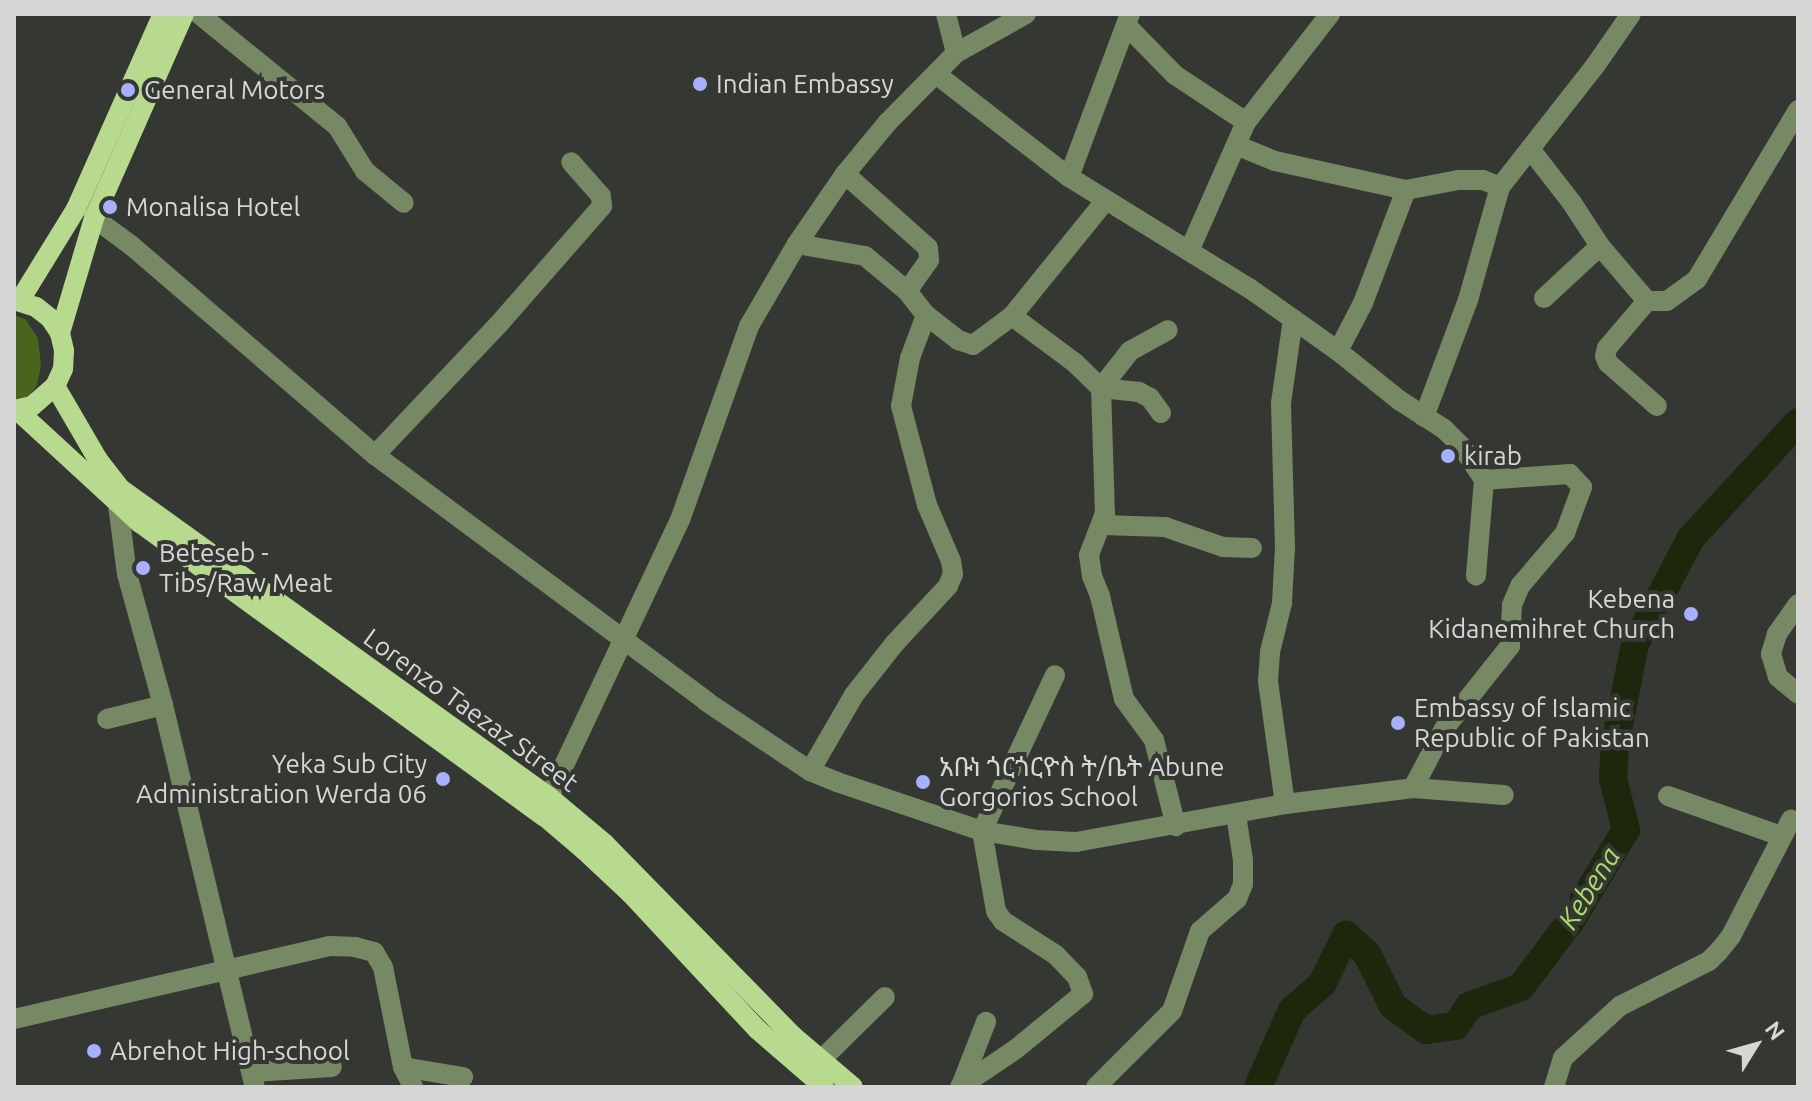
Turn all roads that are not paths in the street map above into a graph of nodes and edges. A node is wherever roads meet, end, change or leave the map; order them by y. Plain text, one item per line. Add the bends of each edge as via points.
1 (163, 14) edge
2 (184, 14) edge
3 (199, 14) edge
4 (946, 14) edge
5 (1026, 14) edge
6 (1330, 14) edge
7 (1631, 14) edge
8 (1128, 20) edge
9 (956, 53) junction
10 (936, 74) junction
11 (1798, 110) edge
12 (1246, 122) junction
13 (1236, 145) junction
14 (1530, 149) junction
15 (571, 162) dead end
16 (845, 174) junction
17 (1069, 177) junction
18 (1500, 187) junction
19 (1406, 190) junction
20 (1105, 201) junction
21 (404, 203) dead end
22 (94, 218) junction
23 (797, 244) junction
24 (1600, 246) junction
25 (1190, 249) junction
26 (907, 291) junction
27 (1544, 298) dead end
28 (17, 300) edge
29 (1647, 301) junction
30 (926, 315) junction
31 (1012, 316) junction
32 (1293, 319) junction
33 (1168, 330) dead end
34 (60, 333) junction
35 (1338, 351) junction
36 (55, 386) junction
37 (1101, 388) junction
38 (1657, 406) dead end
39 (15, 410) edge
40 (1161, 413) dead end
41 (1424, 417) junction
42 (375, 455) junction
43 (1484, 480) junction
44 (118, 505) junction
45 (1102, 525) junction
46 (1252, 548) dead end
47 (1476, 576) dead end
48 (1798, 604) edge
49 (624, 641) junction
50 (1055, 675) dead end
51 (1798, 694) edge
52 (163, 705) junction
53 (107, 719) dead end
54 (489, 764) junction
55 (810, 771) junction
56 (1413, 788) junction
57 (1504, 795) dead end
58 (1668, 796) dead end
59 (549, 797) junction
60 (1285, 804) junction
61 (1236, 815) junction
62 (1792, 822) edge
63 (1176, 826) junction
64 (982, 831) junction
65 (228, 971) junction
66 (885, 997) dead end
67 (14, 1019) edge
68 (986, 1022) dead end
69 (820, 1061) junction
70 (332, 1067) dead end
71 (403, 1067) junction
72 (463, 1077) dead end
73 (254, 1079) edge
74 (413, 1087) edge
75 (824, 1087) edge
76 (853, 1087) edge
77 (961, 1087) edge
78 (1096, 1087) edge
79 (1554, 1087) edge

1 - 28 main road via 59,243
2 - 22 main road
3 - 21 street via 337,126 365,171
4 - 9 street
5 - 9 street
6 - 12 street
7 - 14 street
8 - 12 street via 1175,75
8 - 17 street
9 - 10 street
10 - 16 street
10 - 17 street
11 - 29 street via 1697,279 1667,301
12 - 13 street
13 - 19 street via 1275,161
13 - 25 street
14 - 18 street
14 - 24 street
15 - 42 street via 601,196 602,206
16 - 23 street
16 - 26 street via 928,248 929,260
17 - 20 street
18 - 19 street via 1483,180 1458,180
18 - 41 street via 1468,300
19 - 35 street via 1363,303
20 - 25 street
20 - 31 street
22 - 34 main road
22 - 42 street
23 - 26 street via 865,256
23 - 49 street via 749,326 680,520
24 - 27 street
24 - 29 street
25 - 32 street
26 - 30 street
28 - 34 main road via 36,307
29 - 38 street via 1605,356
30 - 31 street via 973,345
30 - 55 street via 910,358 901,406 927,505 953,574 854,695
31 - 37 street
32 - 35 street
32 - 60 street via 1281,403 1282,603 1268,681
33 - 37 street via 1130,351
34 - 36 main road via 64,360
35 - 41 street
36 - 39 main road via 45,398
36 - 54 main road, Lorenzo Taezaz Street via 121,489
37 - 40 street via 1139,392
37 - 45 street
39 - 44 main road
41 - 43 street via 1462,447
42 - 49 street
43 - 47 street
43 - 56 street via 1570,474 1582,487 1565,533 1520,586 1512,605 1510,646 1444,729
44 - 52 street via 127,574
44 - 54 main road
45 - 46 street via 1165,527 1223,547
45 - 63 street via 1089,555 1092,576 1124,699 1154,740
48 - 51 street via 1777,634 1771,654 1778,677
49 - 55 street
49 - 59 street
50 - 64 street
52 - 53 street
52 - 65 street
54 - 59 main road, Lorenzo Taezaz Street
54 - 75 main road via 631,894 758,1030
55 - 64 street
56 - 57 street
56 - 60 street
58 - 62 street
59 - 69 main road, Lorenzo Taezaz Street via 604,843
60 - 61 street
61 - 63 street
61 - 78 street via 1243,860 1237,899 1200,931 1172,1011
62 - 79 street via 1719,951 1620,1006 1563,1058
63 - 64 street via 1076,842
64 - 77 street via 996,911 1056,955 1077,977 1083,994
65 - 67 street
65 - 71 street via 330,946 374,952 383,967
65 - 73 street
66 - 69 street
68 - 77 street
69 - 76 main road, Lorenzo Taezaz Street
70 - 73 street
71 - 72 street
71 - 74 street

